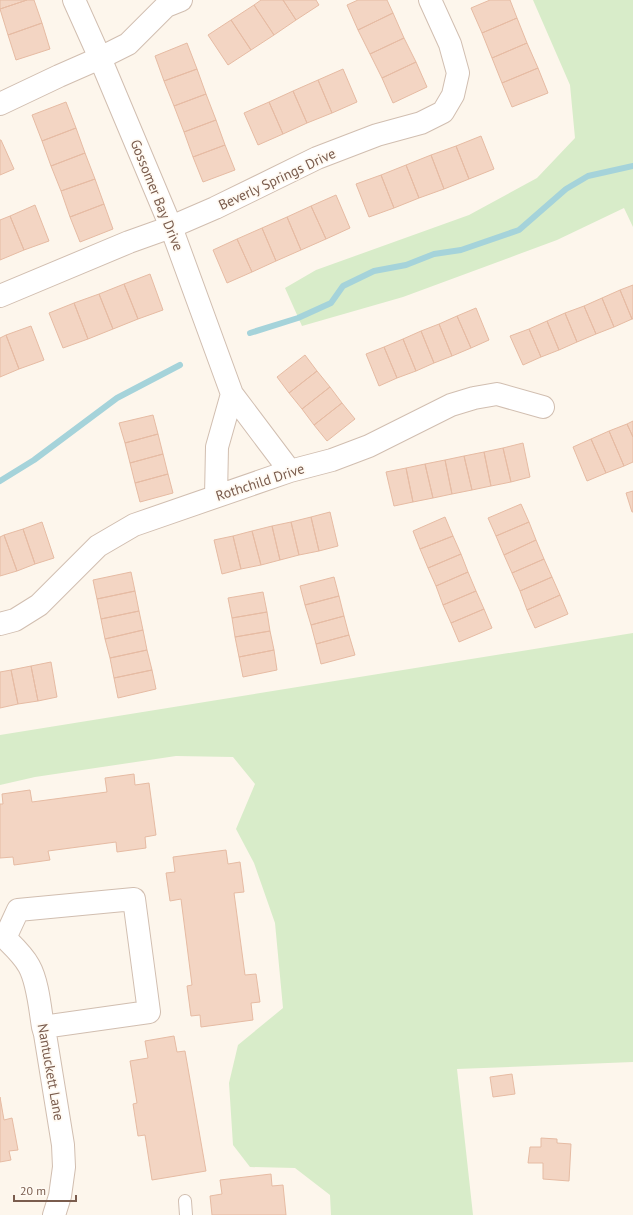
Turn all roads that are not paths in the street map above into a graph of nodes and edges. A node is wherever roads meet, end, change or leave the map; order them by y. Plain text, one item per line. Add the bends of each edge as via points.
1 (74, 0) edge
2 (180, 0) edge
3 (430, 0) edge
4 (100, 58) junction
5 (0, 104) edge
6 (171, 227) junction
7 (0, 296) edge
8 (232, 394) junction
9 (543, 407) dead end
10 (290, 471) junction
11 (216, 496) junction
12 (0, 624) edge
13 (43, 1027) junction
14 (185, 1201) dead end
15 (54, 1215) edge
16 (186, 1215) edge

1 - 4 street, Gossomer Bay Drive
2 - 4 street via 166,6 128,44
3 - 6 street, Beverly Springs Drive via 450,44 458,73 453,95 443,112 421,123 377,135 317,158
4 - 5 street
4 - 6 street, Gossomer Bay Drive
6 - 7 street, Beverly Springs Drive
6 - 8 street, Gossomer Bay Drive
8 - 10 street, Gossomer Bay Drive
8 - 11 street via 217,447
9 - 10 street, Rothchild Drive via 496,394 474,398 451,405 369,446 332,460
10 - 11 street, Rothchild Drive
11 - 12 street, Rothchild Drive via 134,525 98,546 39,605 15,620
13 - 13 street, Nantuckett Lane via 30,966 5,938 18,910 134,899 149,1012
13 - 15 street, Nantuckett Lane via 63,1146 64,1167
14 - 16 lane

